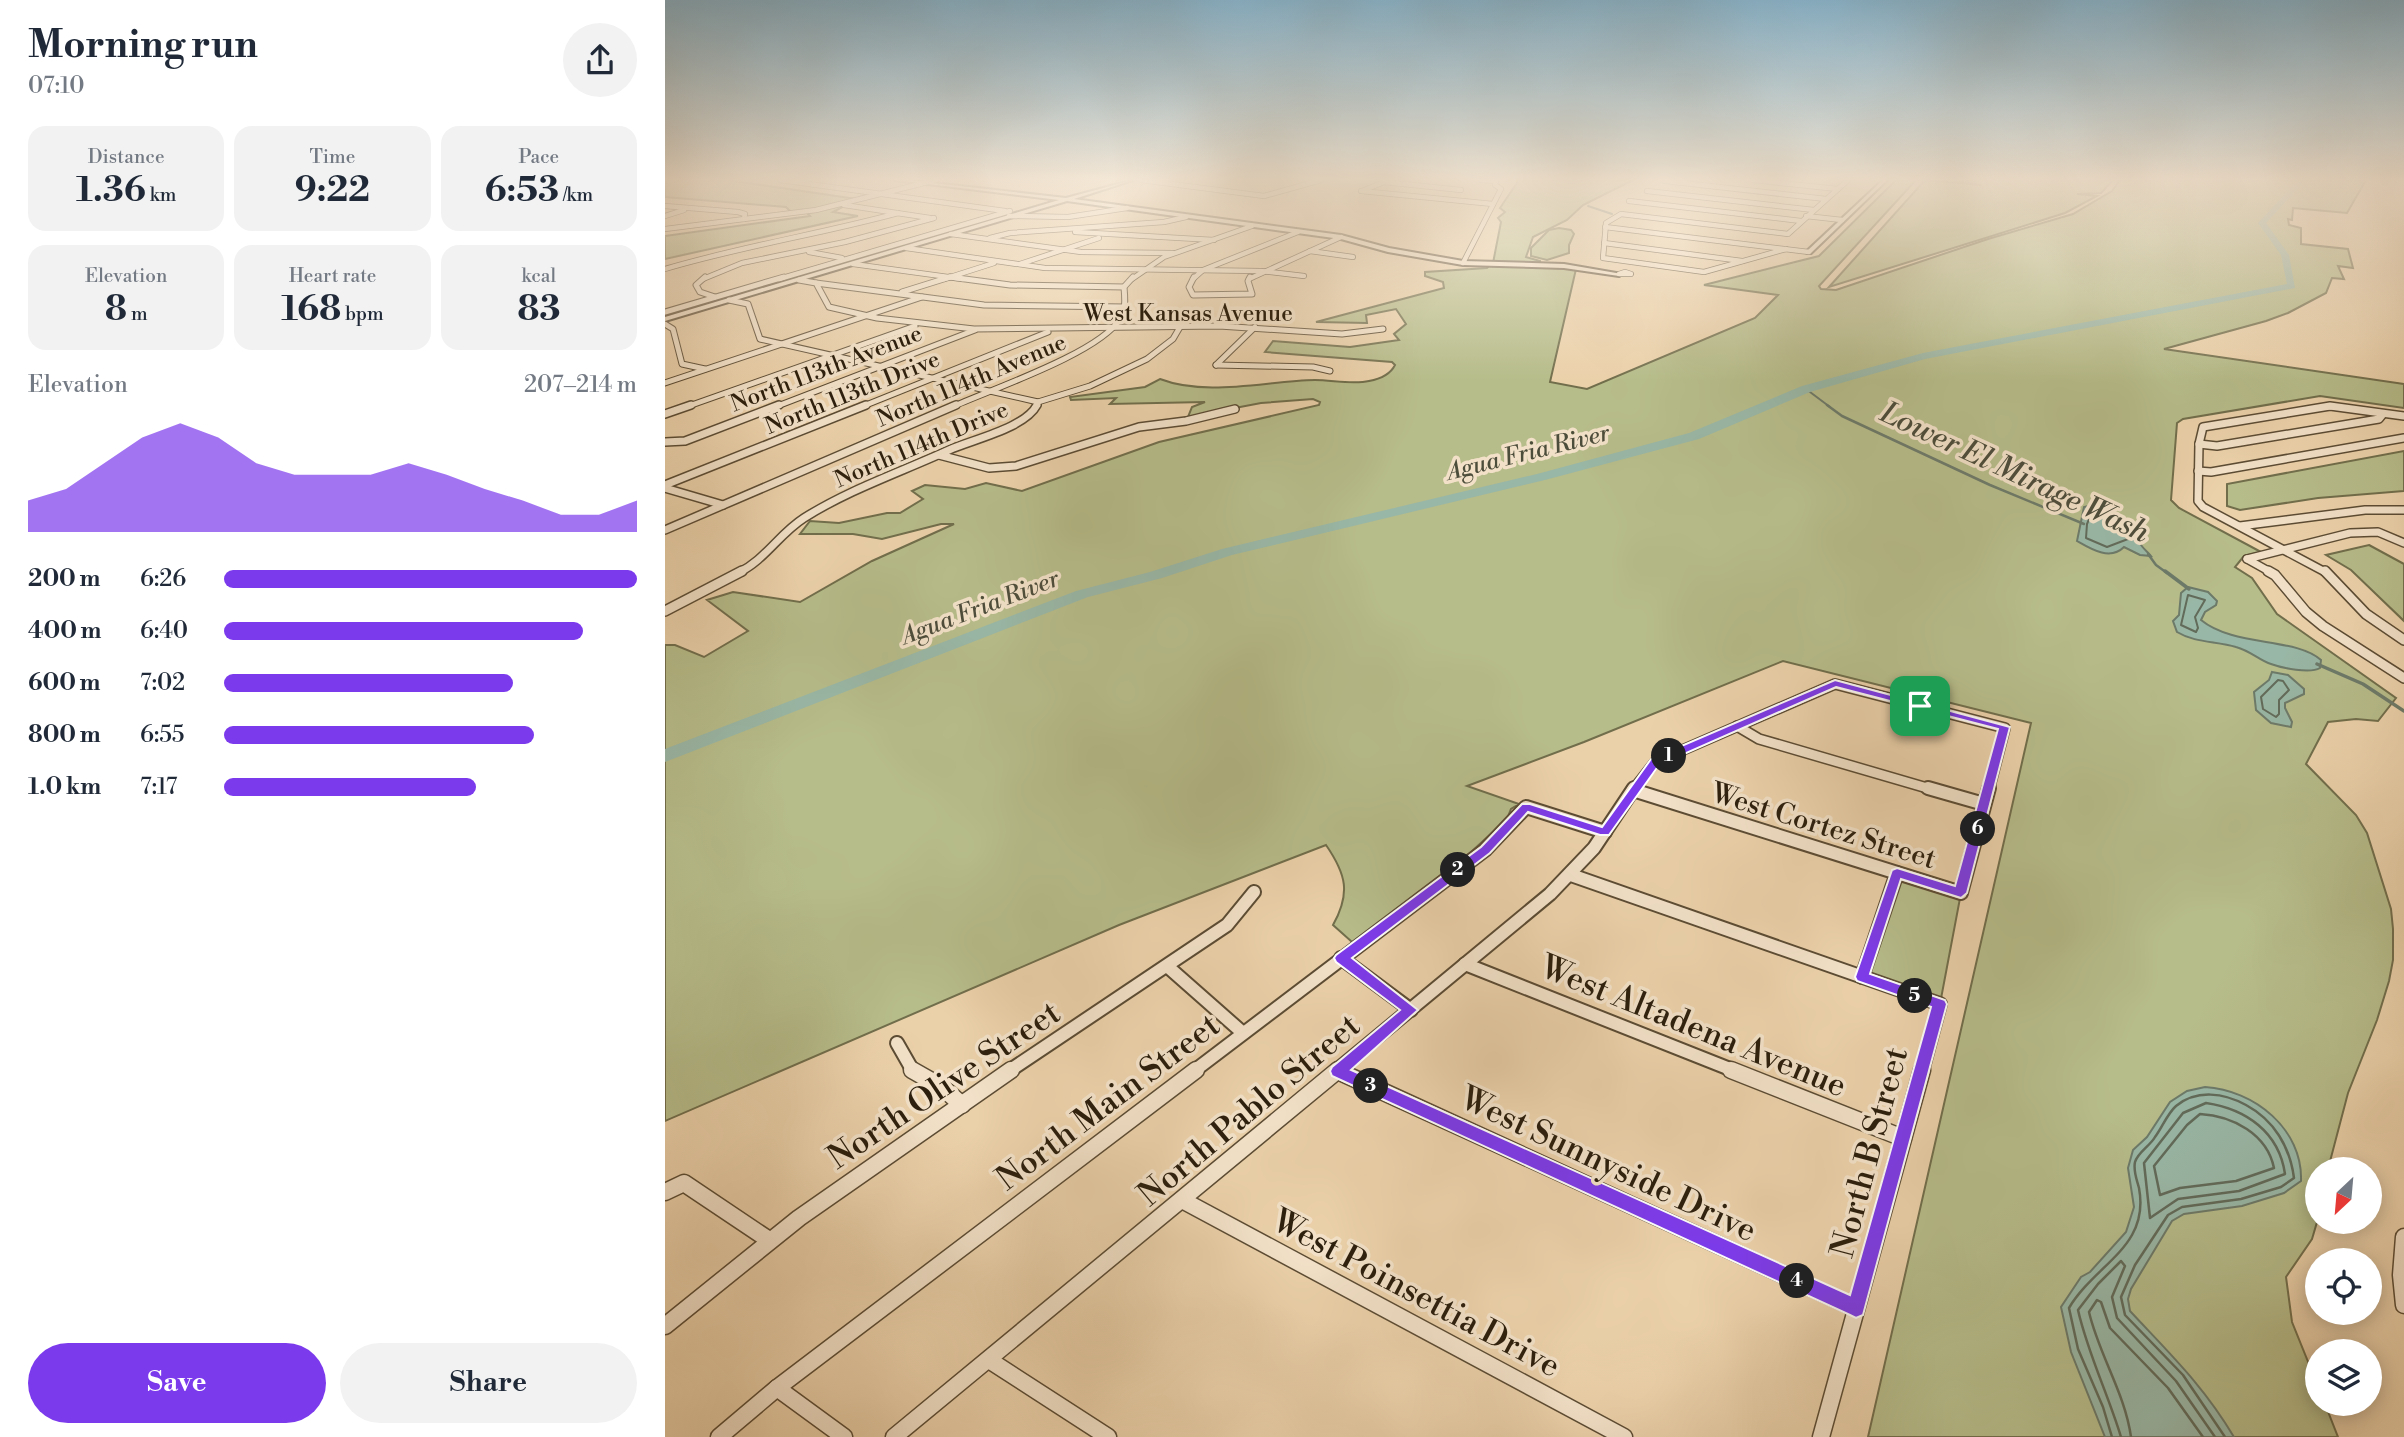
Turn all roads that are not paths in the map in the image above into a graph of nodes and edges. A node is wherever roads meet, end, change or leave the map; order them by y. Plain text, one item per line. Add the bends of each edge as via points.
1 (752, 247) edge
2 (819, 247) edge
3 (902, 247) edge
4 (909, 247) edge
5 (1040, 247) edge
6 (1070, 247) edge
7 (1196, 247) edge
8 (1260, 247) edge
9 (1318, 247) edge
10 (1377, 247) edge
11 (1471, 247) edge
12 (1604, 247) edge
13 (1635, 247) edge
14 (1770, 247) edge
15 (1813, 247) edge
16 (906, 248) junction
17 (1786, 249) junction
18 (1062, 250) junction
19 (803, 251) junction
20 (1309, 251) junction
21 (1809, 251) joint
22 (1178, 254) junction
23 (1353, 257) dead end
24 (998, 261) junction
25 (853, 262) junction
26 (1746, 262) junction
27 (1463, 263) junction
28 (1636, 263) junction
29 (1018, 265) junction
30 (665, 269) edge
31 (1143, 269) junction
32 (1203, 270) junction
33 (1261, 271) junction
34 (1622, 273) joint
35 (1304, 276) dead end
36 (951, 277) junction
37 (799, 279) junction
38 (816, 283) junction
39 (1124, 287) junction
40 (901, 293) junction
41 (717, 297) junction
42 (923, 297) junction
43 (729, 300) junction
44 (1125, 307) junction
45 (1187, 315) dead end
46 (867, 316) junction
47 (666, 318) edge
48 (919, 324) junction
49 (1181, 327) junction
50 (1255, 327) junction
51 (1110, 328) junction
52 (979, 329) junction
53 (1383, 329) dead end
54 (1051, 330) junction
55 (783, 344) junction
56 (833, 355) junction
57 (881, 366) junction
58 (706, 370) junction
59 (1330, 371) dead end
60 (933, 378) junction
61 (665, 383) edge
62 (989, 391) junction
63 (1038, 402) junction
64 (1235, 409) dead end
65 (665, 414) edge
66 (2383, 414) junction
67 (2404, 416) edge
68 (2403, 438) edge
69 (665, 442) edge
70 (2199, 444) junction
71 (939, 455) junction
72 (2199, 471) junction
73 (665, 486) edge
74 (723, 505) junction
75 (2404, 510) edge
76 (2240, 526) junction
77 (665, 530) edge
78 (2404, 543) edge
79 (2283, 548) junction
80 (665, 611) edge
81 (2404, 640) edge
82 (2404, 678) edge
83 (1737, 726) junction
84 (1633, 790) junction
85 (1984, 804) junction
86 (1605, 832) junction
87 (1897, 873) junction
88 (1571, 875) junction
89 (1254, 892) dead end
90 (1341, 958) junction
91 (1465, 964) junction
92 (1167, 966) junction
93 (1862, 977) junction
94 (1411, 1010) junction
95 (1243, 1033) junction
96 (897, 1043) dead end
97 (1338, 1071) junction
98 (962, 1105) junction
99 (1903, 1138) junction
100 (665, 1192) edge
101 (1182, 1200) junction
102 (2404, 1237) edge
103 (769, 1241) junction
104 (2404, 1305) edge
105 (1856, 1308) junction
106 (665, 1326) edge
107 (989, 1360) junction
108 (777, 1388) junction
109 (719, 1437) edge
110 (844, 1437) edge
111 (894, 1437) edge
112 (1108, 1437) edge
113 (1624, 1437) edge
114 (1821, 1437) edge

1 - 30 street
2 - 19 street
3 - 25 street
4 - 16 street
5 - 18 street
6 - 18 street
7 - 22 street
8 - 32 street
9 - 20 street
10 - 27 street
11 - 27 street
12 - 28 street via 1603,258
13 - 26 street
14 - 17 street
15 - 21 street
16 - 24 street
16 - 25 street
17 - 21 street
17 - 26 street
18 - 22 street
18 - 29 street
19 - 25 street
19 - 41 street via 742,263 696,285 700,292
20 - 23 street
20 - 33 street
22 - 31 street
24 - 29 street
24 - 36 street
25 - 36 street
25 - 37 street
25 - 41 street
26 - 28 street via 1704,272
27 - 34 street
28 - 34 street
29 - 31 street
31 - 32 street
31 - 39 street
32 - 33 street
32 - 33 street via 1189,287 1192,295 1252,293 1248,281
33 - 35 street
36 - 39 street via 1026,287
36 - 40 street
37 - 38 street
37 - 43 street
38 - 40 street
38 - 46 street, West Kansas Avenue via 829,307
39 - 44 street
40 - 42 street
41 - 47 street
42 - 44 street via 1010,307
42 - 46 street
43 - 47 street
43 - 55 street via 748,304 759,339
44 - 51 street, North 114th Avenue
45 - 49 street, North 114th Drive
46 - 48 street, West Kansas Avenue
46 - 55 street
47 - 58 street via 682,364
48 - 52 street, West Kansas Avenue
48 - 56 street
49 - 50 street, West Kansas Avenue
49 - 51 street, West Kansas Avenue
49 - 63 street, North 114th Drive via 1170,342 1146,359 1074,392
50 - 53 street, West Kansas Avenue via 1348,335
50 - 59 street via 1216,365
51 - 54 street, West Kansas Avenue
51 - 62 street, North 114th Avenue via 1088,348
52 - 54 street, West Kansas Avenue
52 - 57 street, North 113th Avenue
54 - 60 street, North 113th Drive
55 - 56 street
55 - 58 street
56 - 57 street
56 - 65 street
57 - 60 street
57 - 69 street, North 113th Avenue via 685,440
58 - 61 street
60 - 62 street
60 - 73 street, North 113th Drive
62 - 63 street
62 - 74 street, North 114th Avenue
63 - 71 street, North 114th Drive via 1031,416 1021,422
64 - 71 street via 1187,421 1136,425 1016,466 989,468
66 - 67 street
66 - 70 street via 2379,419 2217,446
66 - 70 street via 2330,406 2201,429
68 - 72 street
70 - 72 street
71 - 80 street, North 114th Drive via 829,504 801,520 754,565
72 - 76 street via 2199,504
73 - 74 street
74 - 77 street, North 114th Avenue
75 - 76 street via 2365,510
76 - 79 street
78 - 79 street via 2368,531
79 - 81 street via 2325,571 2355,605
79 - 82 street via 2247,559 2275,575 2323,626
83 - 84 street, North Pablo Street via 1655,762
83 - 85 street via 1759,739
83 - 85 street, North Pablo Street via 1835,684 2005,727
84 - 86 street, North Pablo Street
84 - 87 street, West Cortez Street
85 - 87 street, West Cortez Street via 1961,893
86 - 88 street, North Pablo Street
86 - 90 street, North Main Street via 1526,807 1485,850
87 - 93 street
88 - 91 street, North Pablo Street
88 - 93 street
89 - 92 street, North Olive Street via 1227,925
90 - 94 street
90 - 95 street, North Main Street
91 - 94 street, North Pablo Street
91 - 99 street, West Altadena Avenue
92 - 95 street
92 - 98 street, North Olive Street
93 - 99 street, North B Street via 1940,1004
94 - 97 street, North Pablo Street
95 - 108 street, North Main Street
96 - 98 street via 913,1071
97 - 101 street, North Pablo Street
97 - 105 street, West Sunnyside Drive
98 - 103 street, North Olive Street
99 - 105 street, North B Street
100 - 103 street via 684,1183
101 - 107 street, North Pablo Street
101 - 113 street, West Poinsettia Drive
102 - 104 street
103 - 106 street, North Olive Street
105 - 114 street, North B Street
107 - 111 street, North Pablo Street
107 - 112 street
108 - 109 street, North Main Street
108 - 110 street

